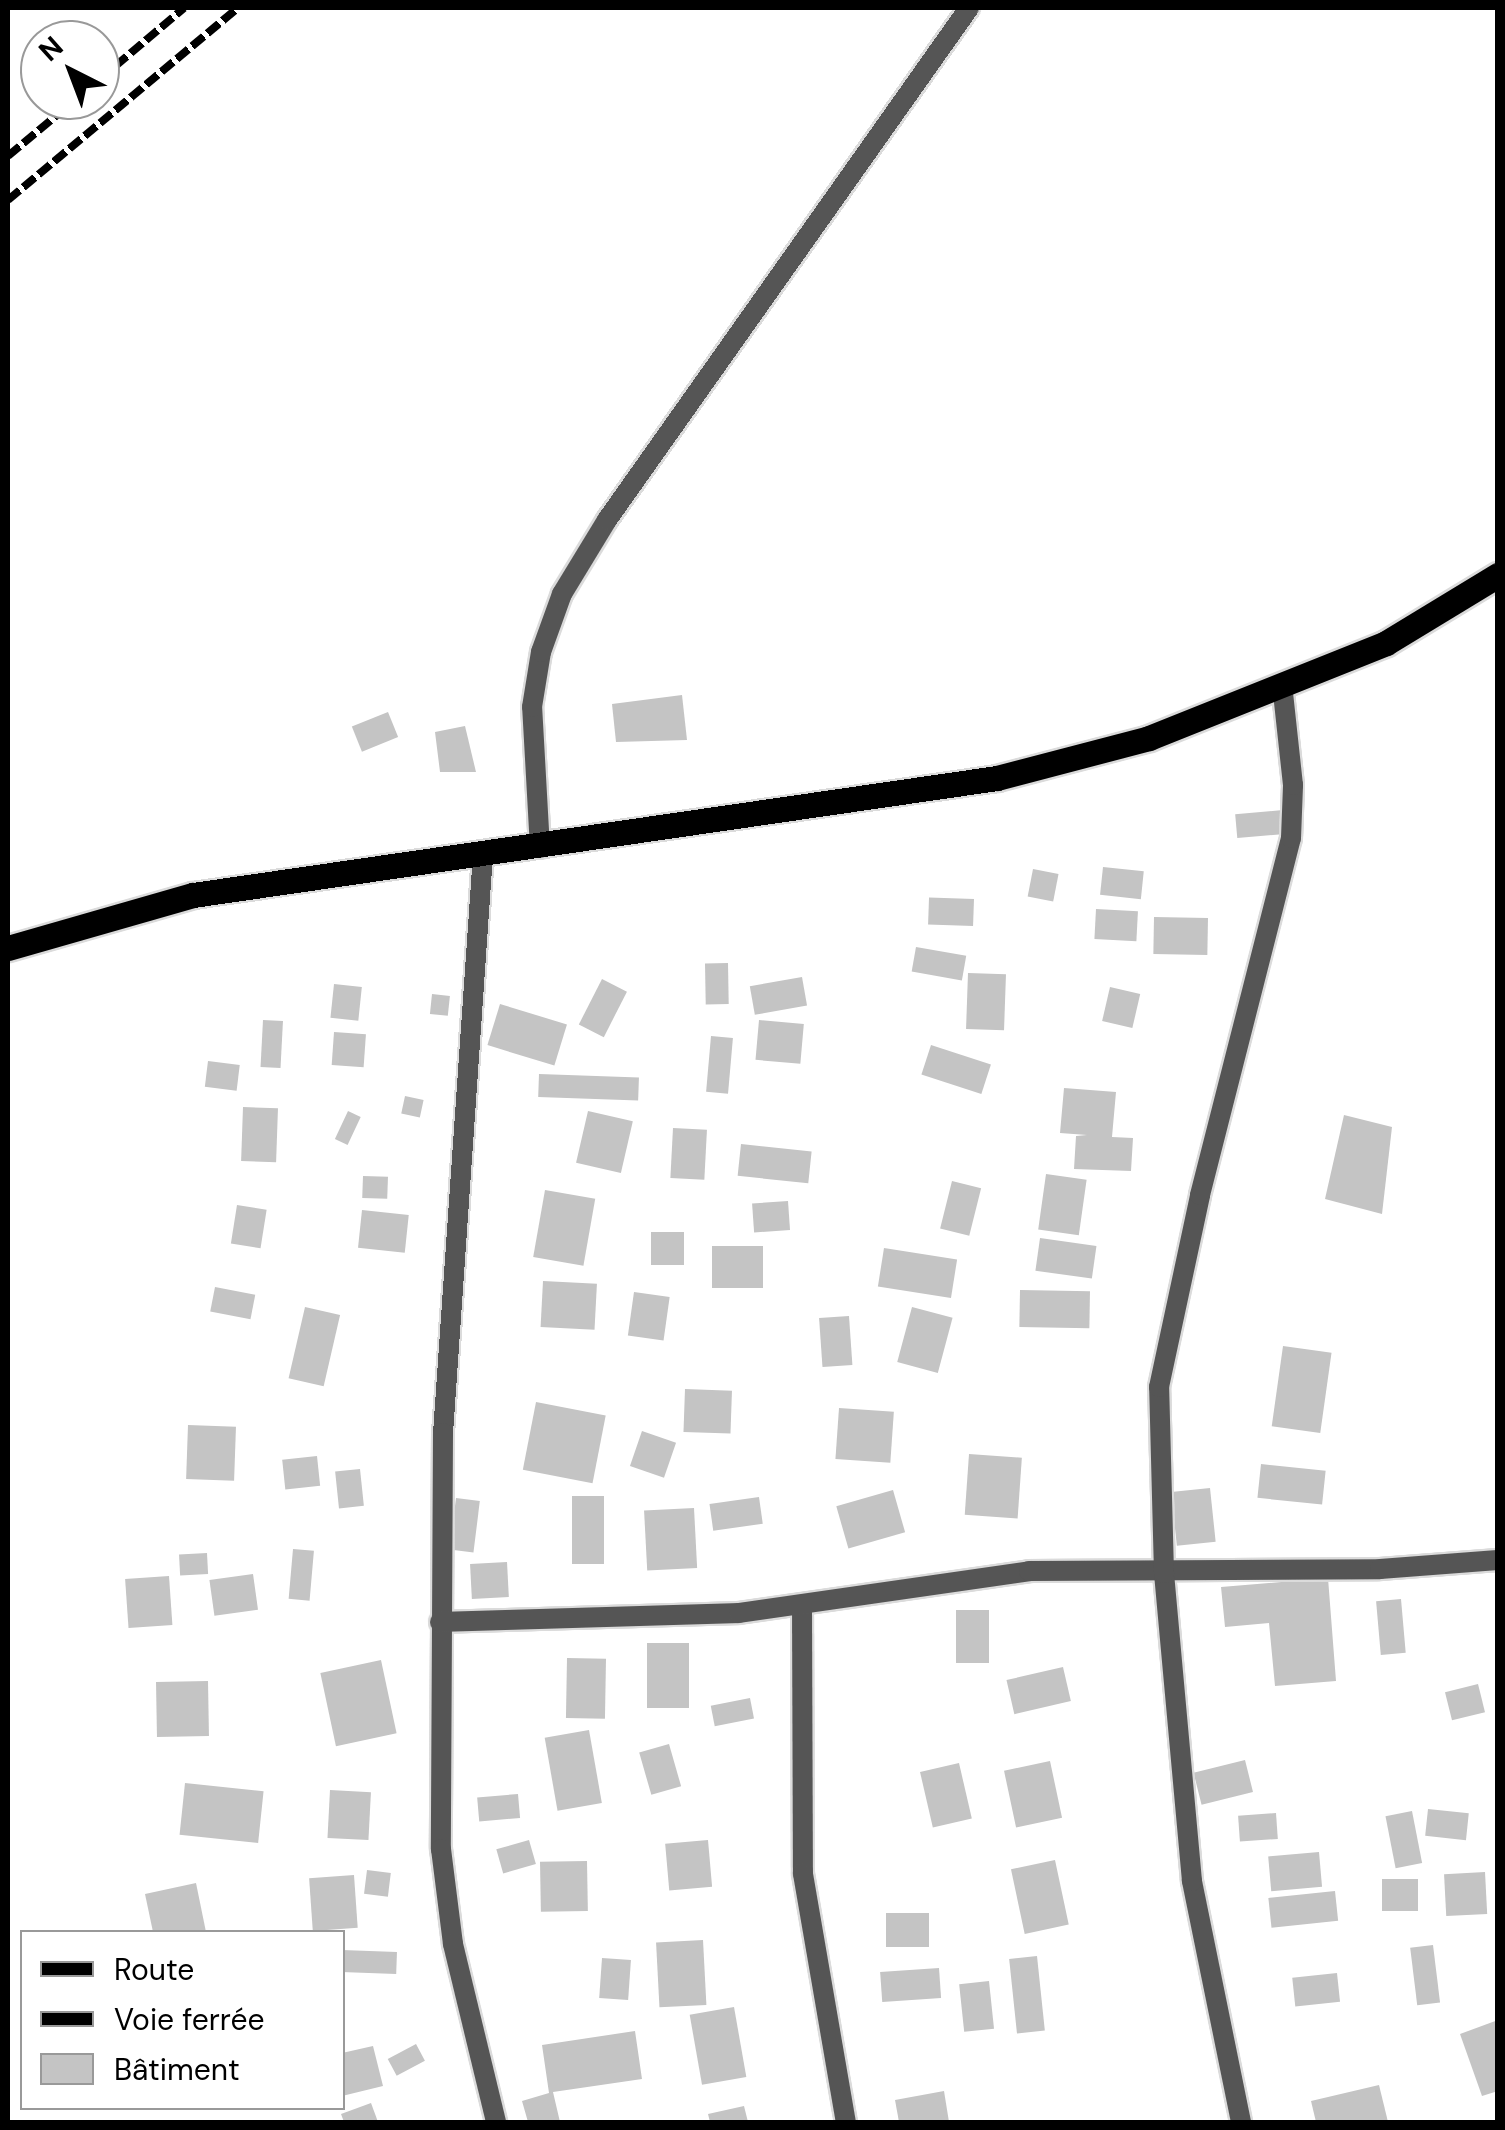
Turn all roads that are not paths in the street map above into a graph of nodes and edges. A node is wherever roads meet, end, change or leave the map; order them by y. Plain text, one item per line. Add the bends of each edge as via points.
1 (970, 8) edge
2 (1498, 575) edge
3 (1282, 684) junction
4 (540, 848) junction
5 (482, 854) junction
6 (8, 948) edge
7 (1498, 1560) edge
8 (1164, 1573) junction
9 (802, 1606) junction
10 (440, 1622) junction
11 (496, 2122) edge
12 (846, 2122) edge
13 (1241, 2122) edge

1 - 4 street via 607,520 562,594 541,652 532,706
2 - 3 main road via 1386,643
3 - 4 main road via 1149,738 997,778
3 - 8 street via 1293,786 1291,838 1200,1195 1159,1387
4 - 5 main road
5 - 6 main road via 192,895
5 - 10 street via 443,1434
7 - 8 street
8 - 9 street via 1028,1571
8 - 13 street via 1192,1880
9 - 10 street
9 - 12 street via 804,1874
10 - 11 street via 441,1849 453,1944

